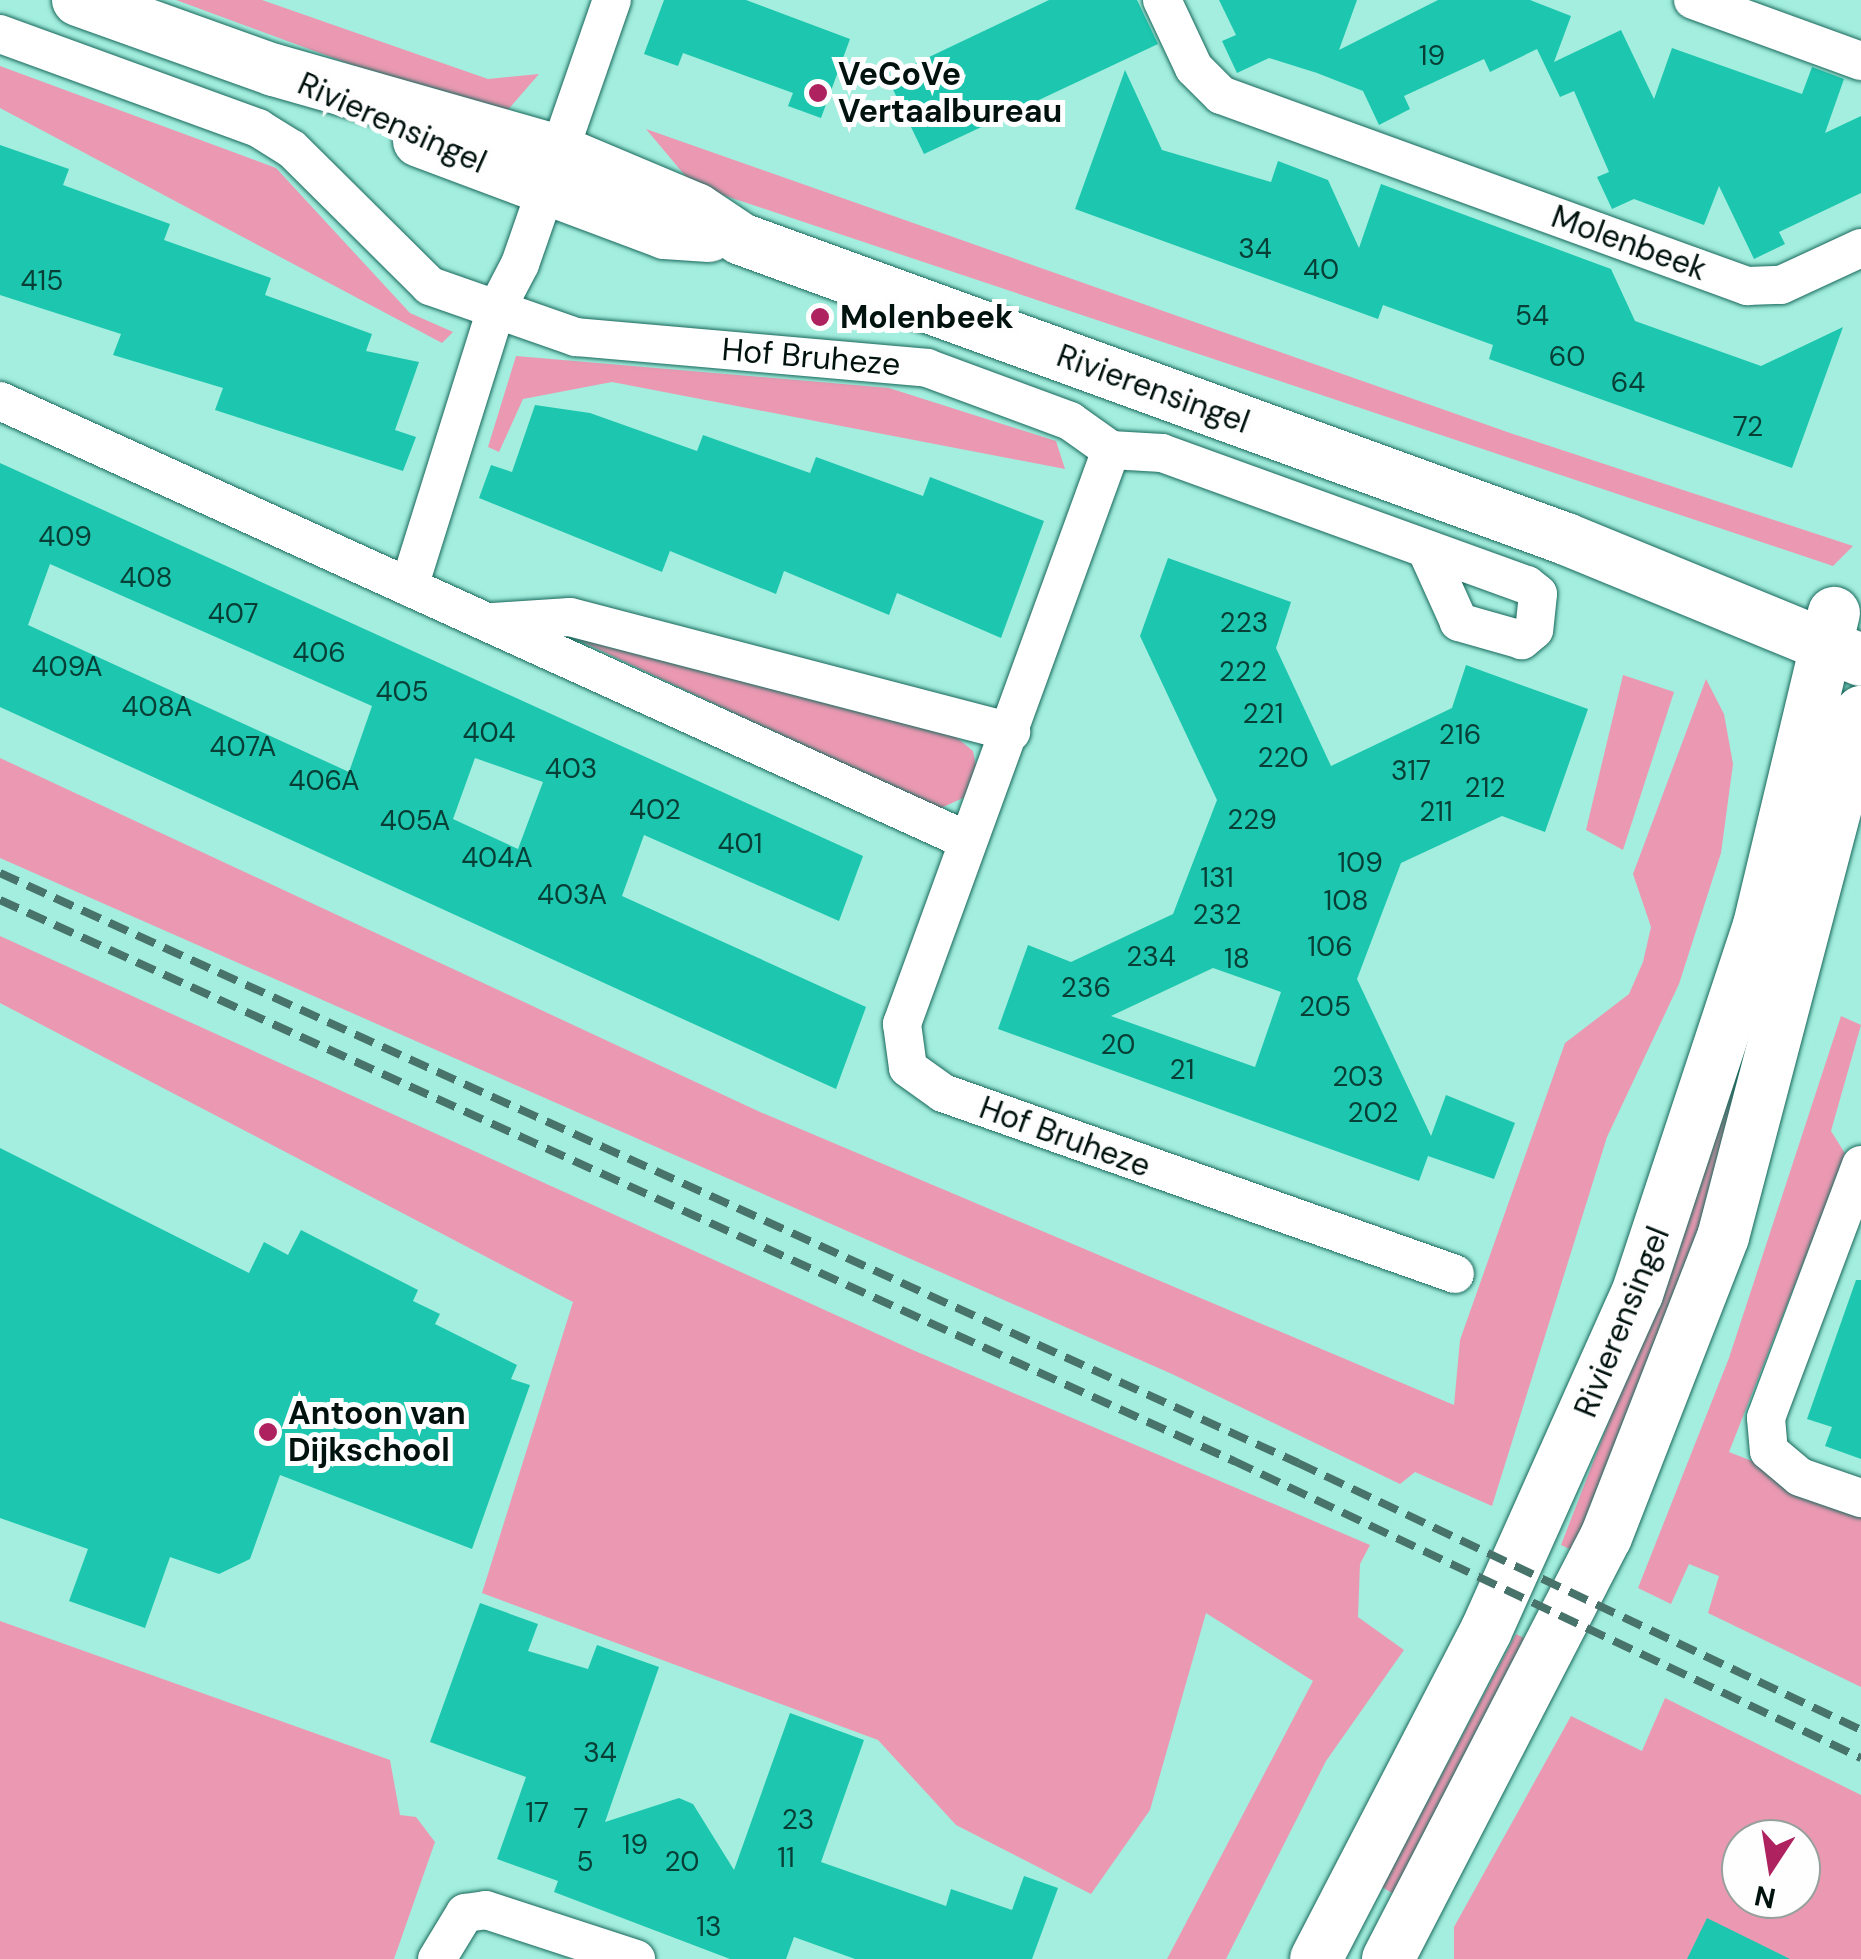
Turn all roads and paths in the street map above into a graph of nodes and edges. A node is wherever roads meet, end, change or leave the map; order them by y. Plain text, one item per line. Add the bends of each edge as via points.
1 (78, 0) edge
2 (612, 0) edge
3 (1162, 0) edge
4 (1693, 0) edge
5 (0, 34) edge
6 (1861, 62) edge
7 (552, 170) junction
8 (1861, 248) edge
9 (496, 310) junction
10 (0, 401) edge
11 (1111, 450) junction
12 (1426, 549) dead end
13 (409, 586) junction
14 (490, 622) junction
15 (1845, 634) edge
16 (1861, 712) edge
17 (1011, 732) junction
18 (968, 841) junction
19 (1861, 1164) edge
20 (1455, 1274) dead end
21 (1861, 1498) edge
22 (437, 1959) edge
23 (636, 1959) edge
24 (1316, 1959) edge
25 (1388, 1959) edge

1 - 7 street, Rivierensingel via 274,70 400,134
2 - 7 street
3 - 8 street, Molenbeek via 1194,68 1222,95 1747,286 1781,285
4 - 6 street
5 - 9 street, Hof Bruheze via 258,128 292,149 430,286
7 - 9 street
7 - 15 street, Rivierensingel via 665,233 741,238
9 - 11 street, Hof Bruheze via 576,337 927,368 1070,421
9 - 13 street
10 - 13 street
11 - 12 street via 1162,453
11 - 17 street, Hof Bruheze
13 - 14 street
14 - 17 street via 570,617
14 - 18 street
15 - 24 street, Rivierensingel via 1759,925 1638,1294 1494,1614
16 - 25 street, Rivierensingel via 1723,1237 1590,1572
17 - 18 street, Hof Bruheze
18 - 20 street, Hof Bruheze via 902,1024 908,1068 930,1088
19 - 21 street via 1766,1418 1769,1451 1800,1477
22 - 23 street via 464,1913 486,1910

